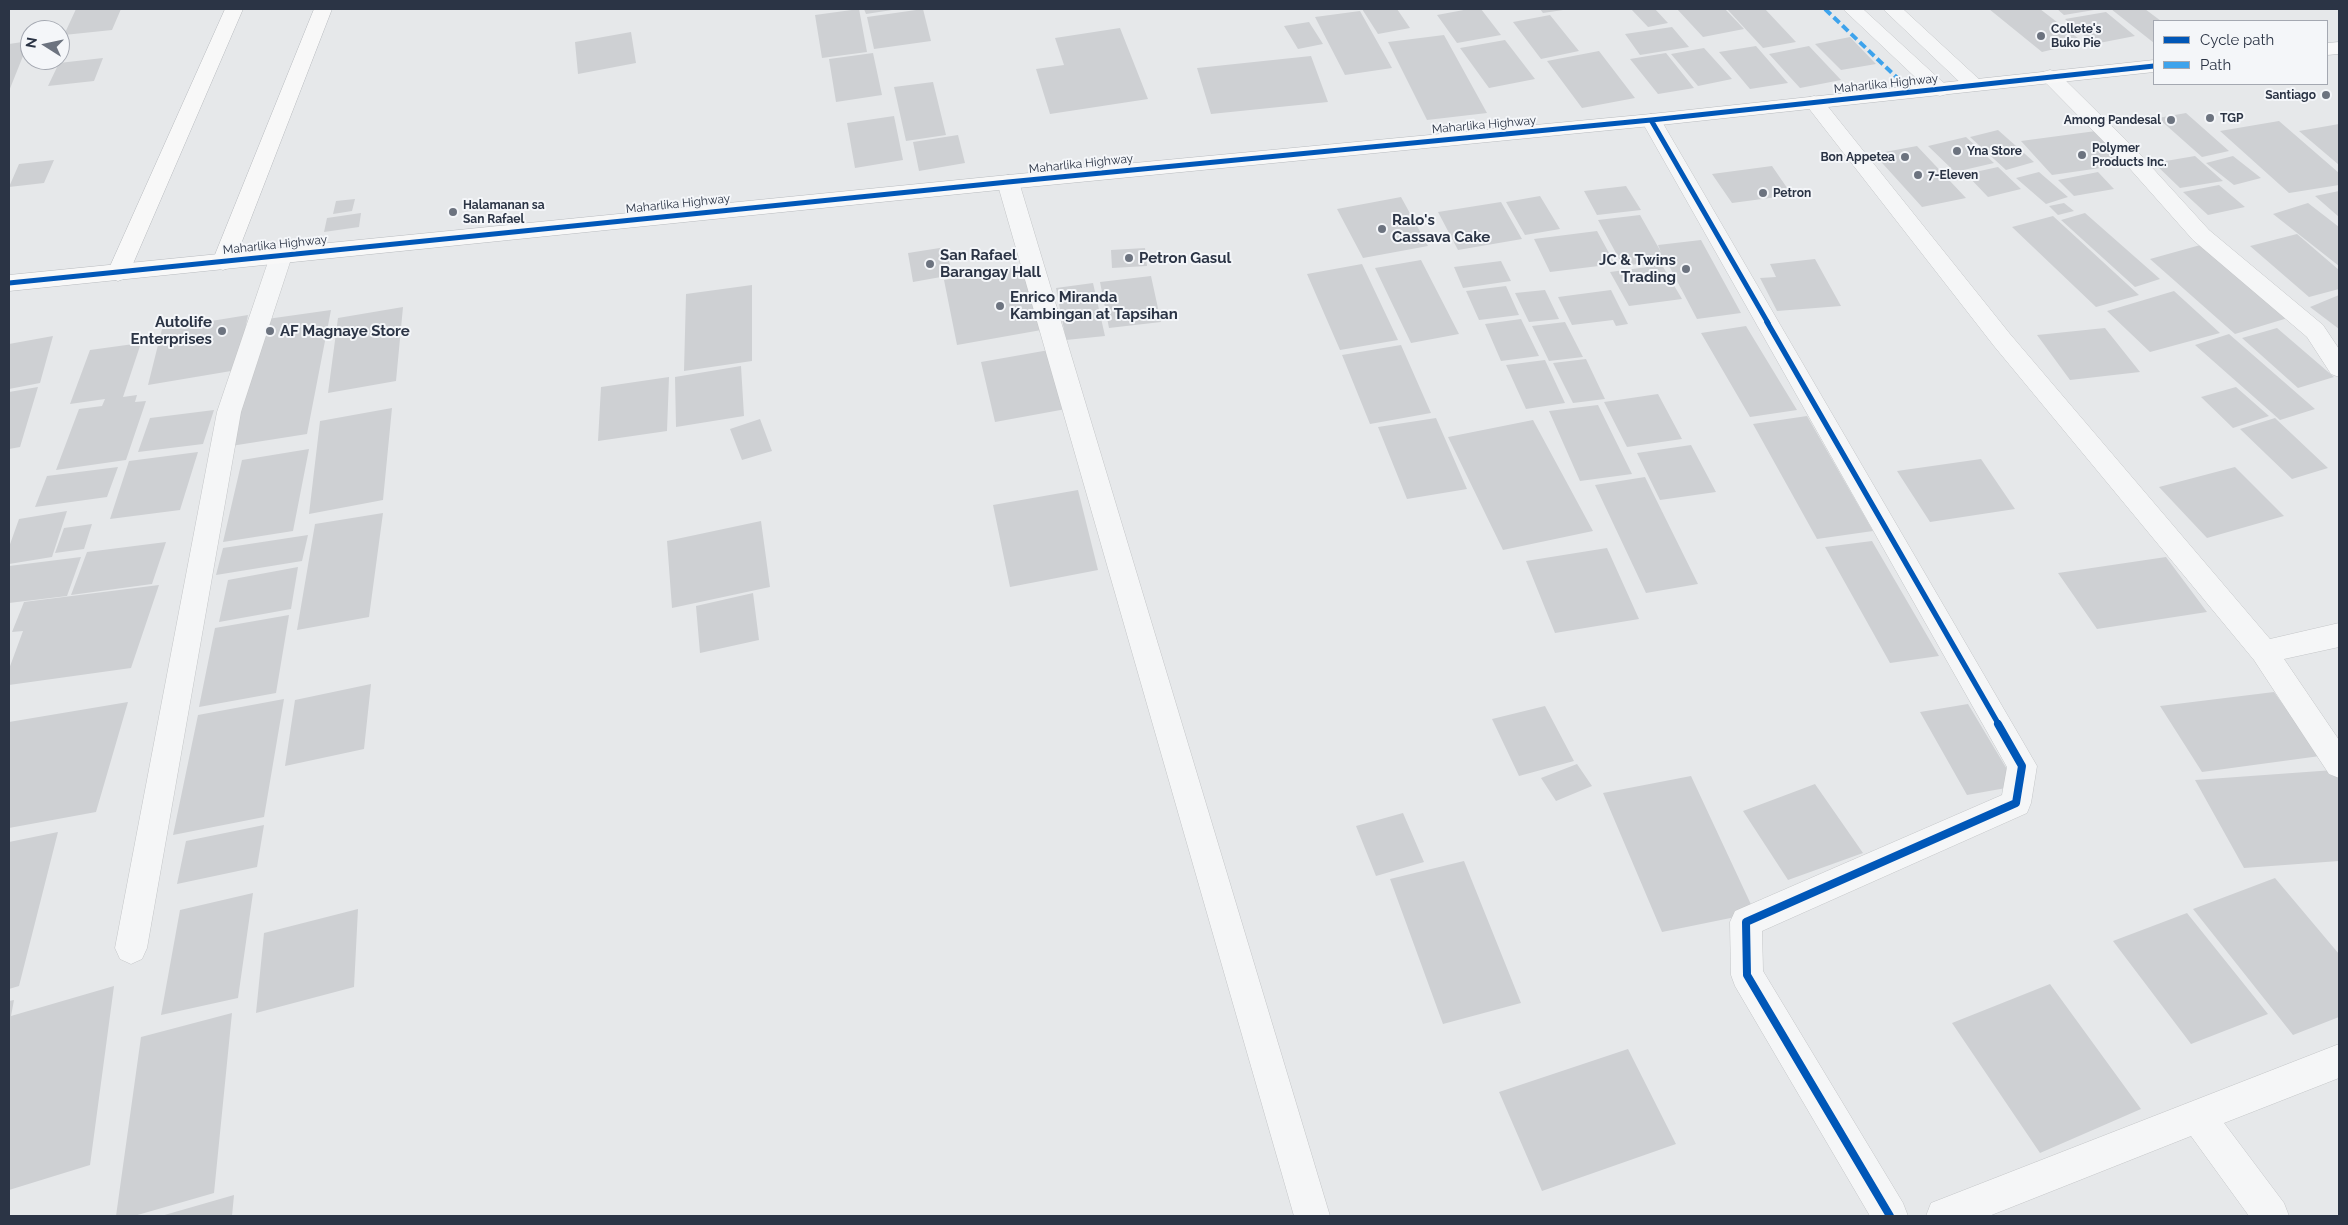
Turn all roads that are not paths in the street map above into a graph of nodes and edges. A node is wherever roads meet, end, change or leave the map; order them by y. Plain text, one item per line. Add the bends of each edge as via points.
1 (234, 9) edge
2 (323, 9) edge
3 (1852, 9) edge
4 (1892, 9) edge
5 (2153, 66) edge
6 (2050, 76) junction
7 (1974, 85) junction
8 (1940, 90) junction
9 (1814, 102) junction
10 (1652, 120) junction
11 (1008, 182) junction
12 (281, 256) junction
13 (223, 262) junction
14 (118, 273) junction
15 (9, 283) edge
16 (2339, 368) edge
17 (2339, 635) edge
18 (2264, 652) junction
19 (2339, 765) edge
20 (131, 948) dead end
21 (2339, 1062) edge
22 (2198, 1118) junction
23 (1312, 1216) edge
24 (1890, 1216) edge
25 (1944, 1216) edge
26 (2271, 1216) edge

1 - 14 highway
2 - 13 highway
3 - 8 street
4 - 7 street
5 - 6 highway, Maharlika Highway
6 - 7 highway, Maharlika Highway
6 - 16 street via 2130,156 2201,235 2315,331
7 - 8 highway, Maharlika Highway
8 - 9 highway, Maharlika Highway
9 - 10 highway, Maharlika Highway
9 - 18 street via 2002,340
10 - 11 highway, Maharlika Highway
10 - 24 street via 2022,766 2016,803 1746,922 1747,975
11 - 12 highway, Maharlika Highway
11 - 23 street
12 - 13 highway, Maharlika Highway
12 - 20 street via 229,412
13 - 14 highway, Maharlika Highway
14 - 15 highway, Maharlika Highway
17 - 18 street
18 - 19 street
21 - 22 street
22 - 25 street
22 - 26 street

